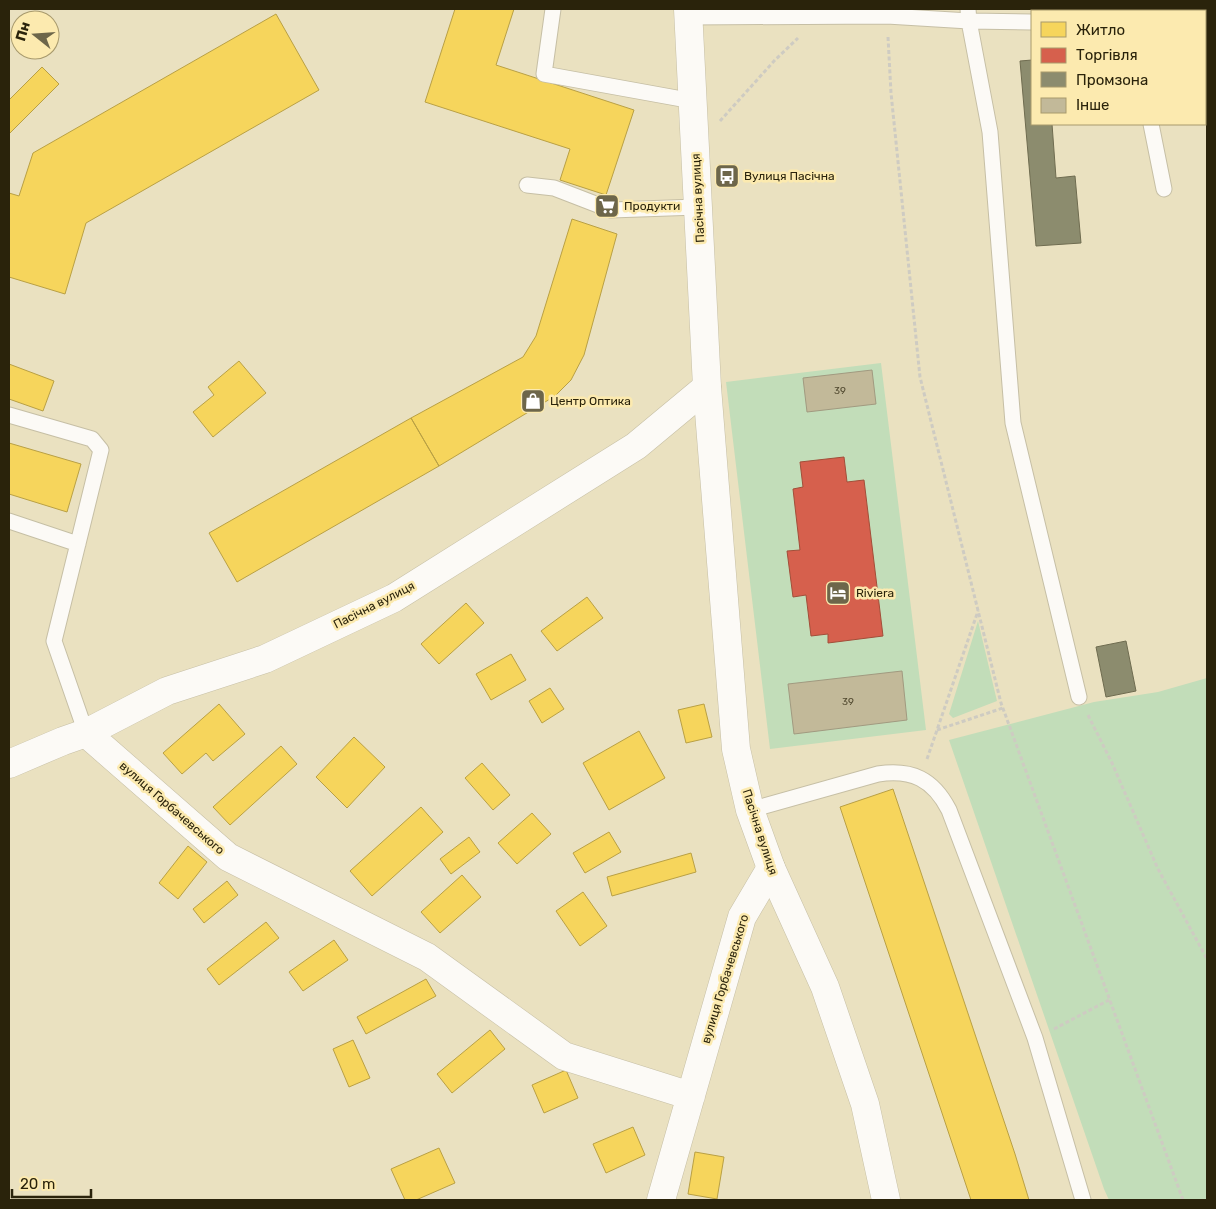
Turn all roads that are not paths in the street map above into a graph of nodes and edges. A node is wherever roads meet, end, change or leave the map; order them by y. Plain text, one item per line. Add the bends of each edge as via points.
1 (553, 9) edge
2 (688, 13) edge
3 (969, 15) edge
4 (1031, 22) edge
5 (692, 101) junction
6 (1151, 125) edge
7 (527, 185) dead end
8 (1164, 189) dead end
9 (698, 207) junction
10 (707, 387) junction
11 (9, 415) edge
12 (9, 521) edge
13 (78, 544) junction
14 (1079, 697) road end
15 (86, 733) junction
16 (9, 764) edge
17 (750, 810) junction
18 (771, 868) junction
19 (692, 1096) junction
20 (661, 1200) edge
21 (886, 1200) edge
22 (1083, 1200) edge

1 - 5 lane via 544,74
2 - 3 lane via 823,17
2 - 5 street, Пасічна вулиця
3 - 4 lane
3 - 14 lane via 990,132 1013,423
5 - 9 street, Пасічна вулиця
6 - 8 lane
7 - 9 lane via 554,188 611,210
9 - 10 street, Пасічна вулиця
10 - 15 street, Пасічна вулиця via 636,446 394,598 265,660 167,691
10 - 17 street, Пасічна вулиця via 736,749
11 - 13 lane, вулиця Горбачевського via 92,439 100,450
12 - 13 lane
13 - 15 lane, вулиця Горбачевського via 54,641
15 - 16 street, Пасічна вулиця
15 - 19 street, вулиця Горбачевського via 228,857 427,957 564,1056
17 - 18 street, Пасічна вулиця
17 - 22 lane via 892,772 921,778 942,797 1036,1038
18 - 19 street, вулиця Горбачевського via 742,917
18 - 21 street, Пасічна вулиця via 825,987 866,1104
19 - 20 street, вулиця Горбачевського

